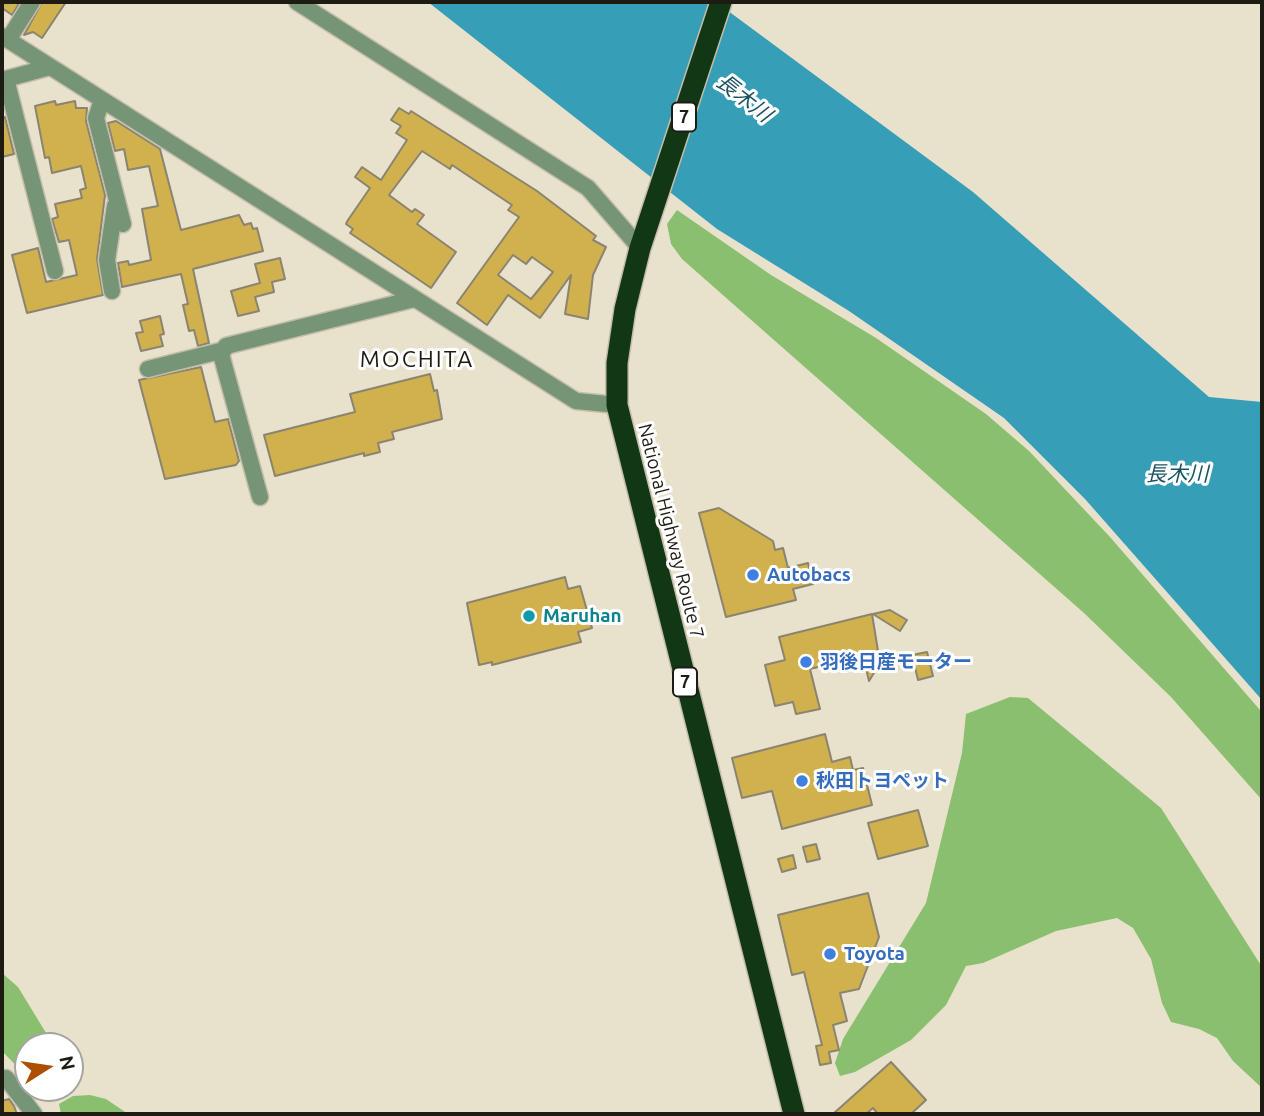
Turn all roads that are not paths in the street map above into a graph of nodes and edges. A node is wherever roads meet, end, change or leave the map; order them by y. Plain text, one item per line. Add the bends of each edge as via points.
1 (32, 2) edge
2 (298, 2) edge
3 (721, 2) edge
4 (5, 38) edge
5 (50, 68) junction
6 (4, 80) edge
7 (102, 100) junction
8 (117, 200) junction
9 (123, 223) dead end
10 (644, 240) junction
11 (55, 271) dead end
12 (112, 291) dead end
13 (414, 299) junction
14 (224, 350) junction
15 (148, 369) dead end
16 (617, 405) junction
17 (260, 497) dead end
18 (6, 1078) dead end
19 (34, 1114) edge
20 (794, 1114) edge

1 - 4 street
2 - 10 street via 588,188
3 - 10 highway, National Highway Route 7 / 7
4 - 5 street
5 - 6 street
5 - 7 street
6 - 11 street
7 - 8 street via 96,118
7 - 13 street
8 - 9 street
8 - 12 street via 107,260
10 - 16 highway, National Highway Route 7 / 7 via 625,309 617,362
13 - 14 street
13 - 16 street via 576,401
14 - 15 street
14 - 17 street via 221,354
16 - 20 highway, National Highway Route 7 / 7
18 - 19 street

